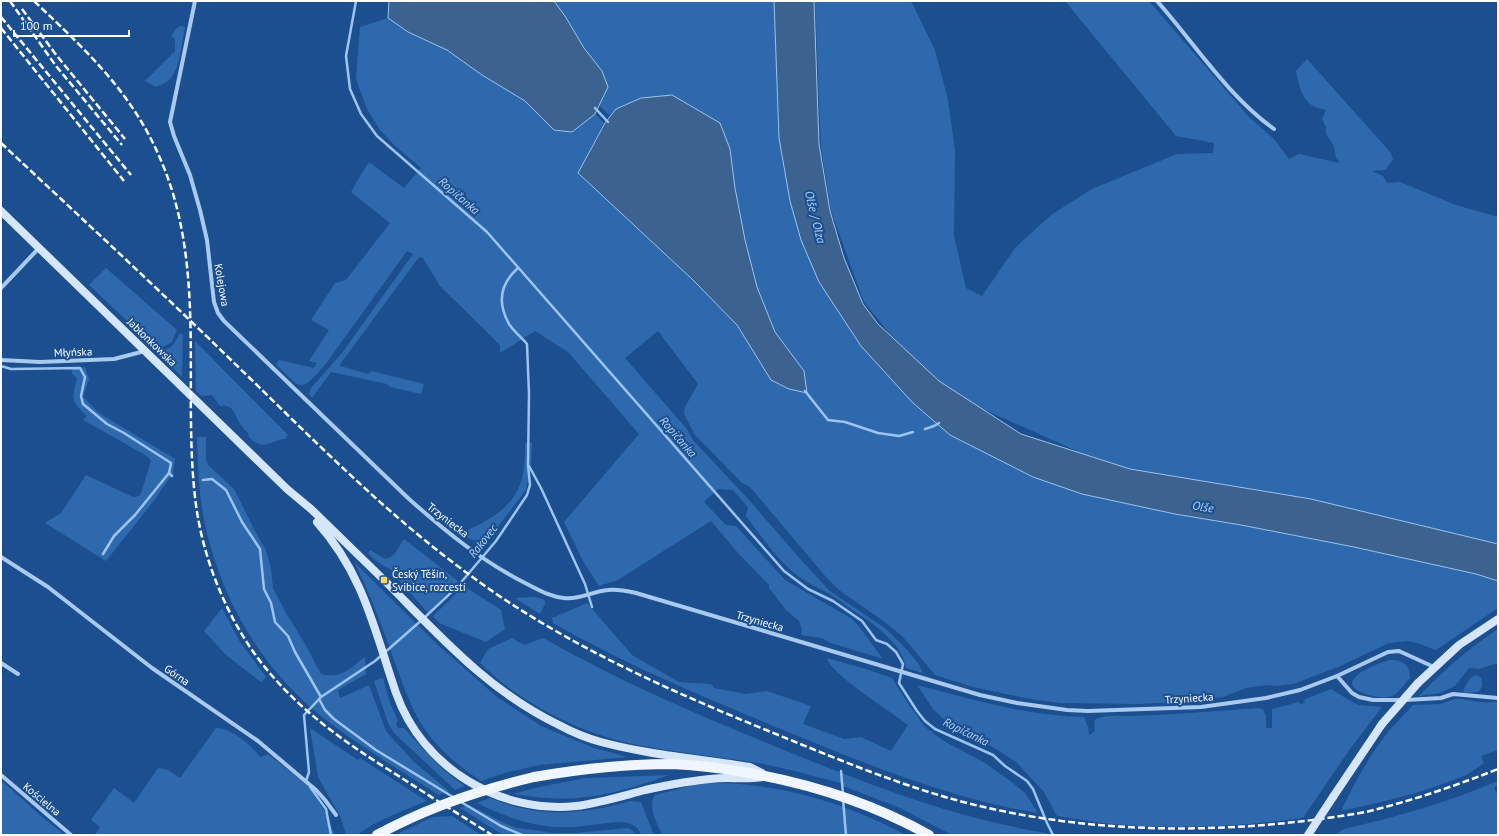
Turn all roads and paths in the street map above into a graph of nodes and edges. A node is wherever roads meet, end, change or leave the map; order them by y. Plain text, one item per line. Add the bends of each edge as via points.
1 (194, 1) edge
2 (1157, 1) edge
3 (1274, 129) dead end
4 (1, 211) edge
5 (39, 248) junction
6 (1, 288) edge
7 (145, 351) junction
8 (1, 360) edge
9 (288, 489) junction
10 (408, 499) joint
11 (1, 557) edge
12 (1498, 619) edge
13 (1, 663) edge
14 (1434, 666) junction
15 (18, 674) dead end
16 (1337, 676) junction
17 (1498, 698) edge
18 (1, 775) edge
19 (768, 776) junction
20 (336, 816) dead end
21 (928, 834) edge
22 (71, 835) edge
23 (376, 835) edge
24 (1307, 835) edge

1 - 10 street, Kolejowa via 170,122 200,210 207,240 212,292 218,313
2 - 3 street via 1224,83 1260,119
4 - 5 main road, Jabłonkowska
5 - 6 street
5 - 7 main road, Jabłonkowska
7 - 8 street, Młyńska via 114,359 40,362
7 - 9 main road, Jabłonkowska
9 - 19 main road via 457,654 519,704 571,732 608,744 750,767
9 - 19 main road via 342,554 363,595 396,694 408,718 427,746 464,778 507,799 548,806 577,806 704,779 748,779
10 - 16 street, Trzyniecka via 488,562 541,591 572,599 609,590 636,593 921,678 1017,703 1088,711 1201,707 1266,698 1300,690
11 - 20 street, Górna via 48,587 152,668 258,741 316,790
12 - 14 main road via 1459,645
13 - 15 street
14 - 16 street, Trzyniecka via 1399,651 1388,652
14 - 24 main road, bridge via 1382,724
16 - 17 street via 1352,693 1372,700 1441,698 1453,694
18 - 22 street, Kościelna
19 - 21 main road via 816,788 859,803
19 - 23 main road, bridge via 674,764 596,768 534,777 461,798

